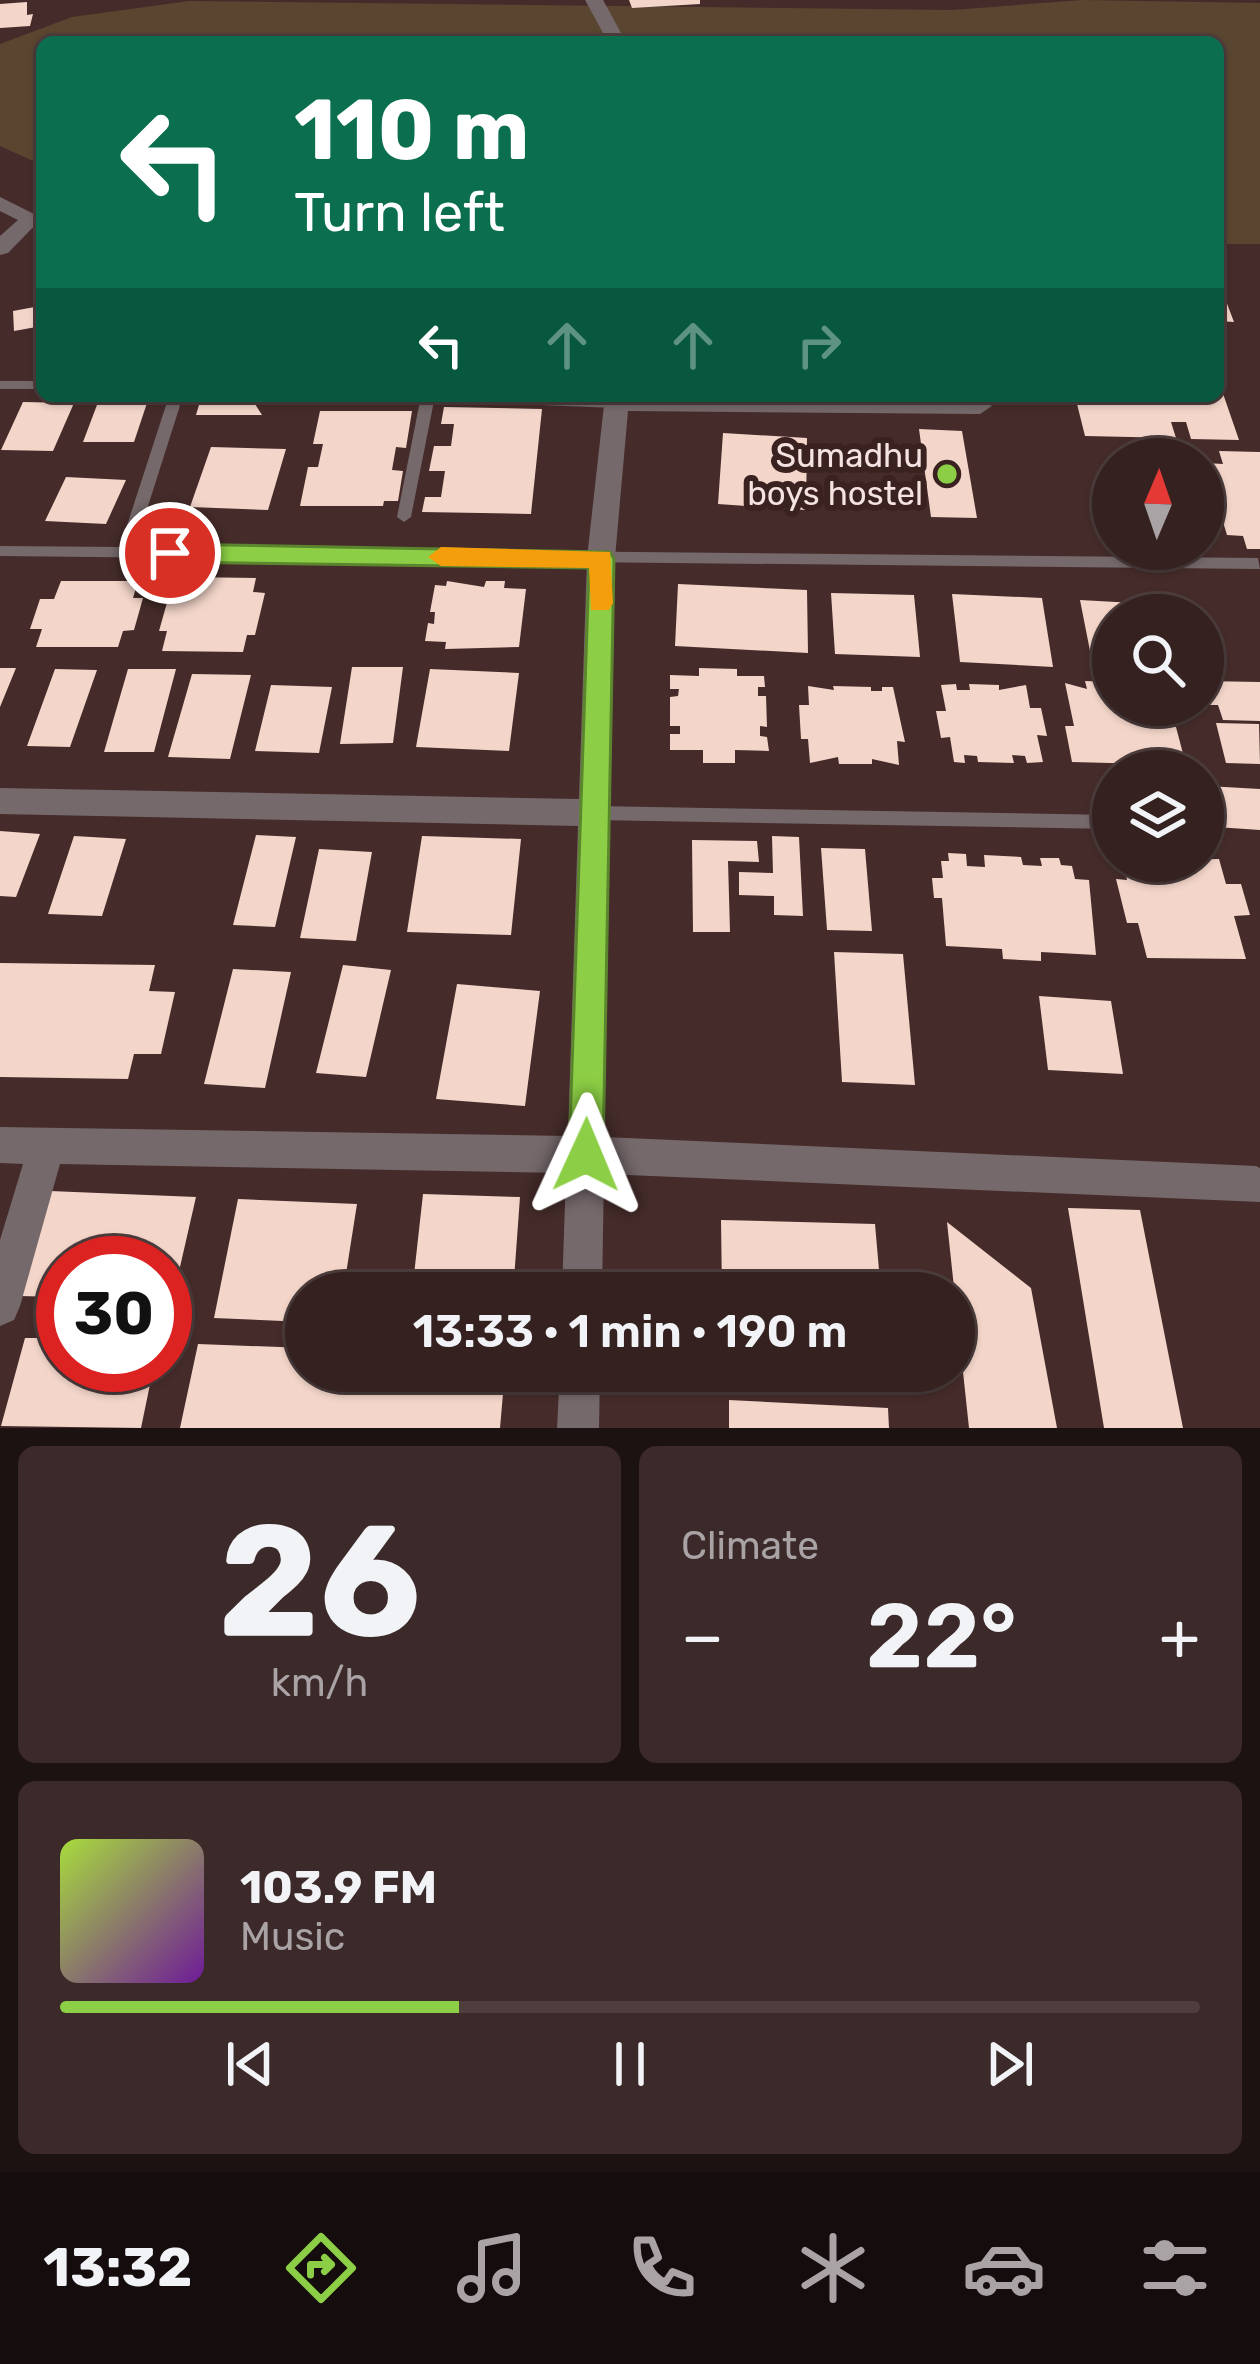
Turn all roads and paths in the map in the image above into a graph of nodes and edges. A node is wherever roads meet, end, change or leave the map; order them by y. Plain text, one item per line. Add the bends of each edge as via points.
1 (594, 0) edge
2 (614, 36) edge
3 (0, 203) edge
4 (0, 248) edge
5 (0, 385) edge
6 (36, 385) edge
7 (174, 402) edge
8 (427, 402) edge
9 (616, 402) edge
10 (772, 402) edge
11 (980, 406) dead end
12 (404, 517) dead end
13 (0, 551) edge
14 (126, 553) junction
15 (602, 559) junction
16 (1258, 564) edge
17 (0, 801) edge
18 (595, 813) junction
19 (1092, 822) edge
20 (0, 1145) edge
21 (47, 1146) junction
22 (586, 1155) junction
23 (1256, 1185) dead end
24 (583, 1272) edge
25 (0, 1306) edge
26 (579, 1392) edge
27 (578, 1428) edge

1 - 2 street
3 - 4 street via 32,220
5 - 6 lane
7 - 14 lane
8 - 12 lane
9 - 15 street
10 - 11 street
13 - 14 lane
14 - 15 lane
15 - 16 lane
15 - 18 street
17 - 18 street
18 - 19 lane
18 - 22 street
20 - 21 street
21 - 22 street
21 - 25 street
22 - 23 street
22 - 24 street
26 - 27 street

